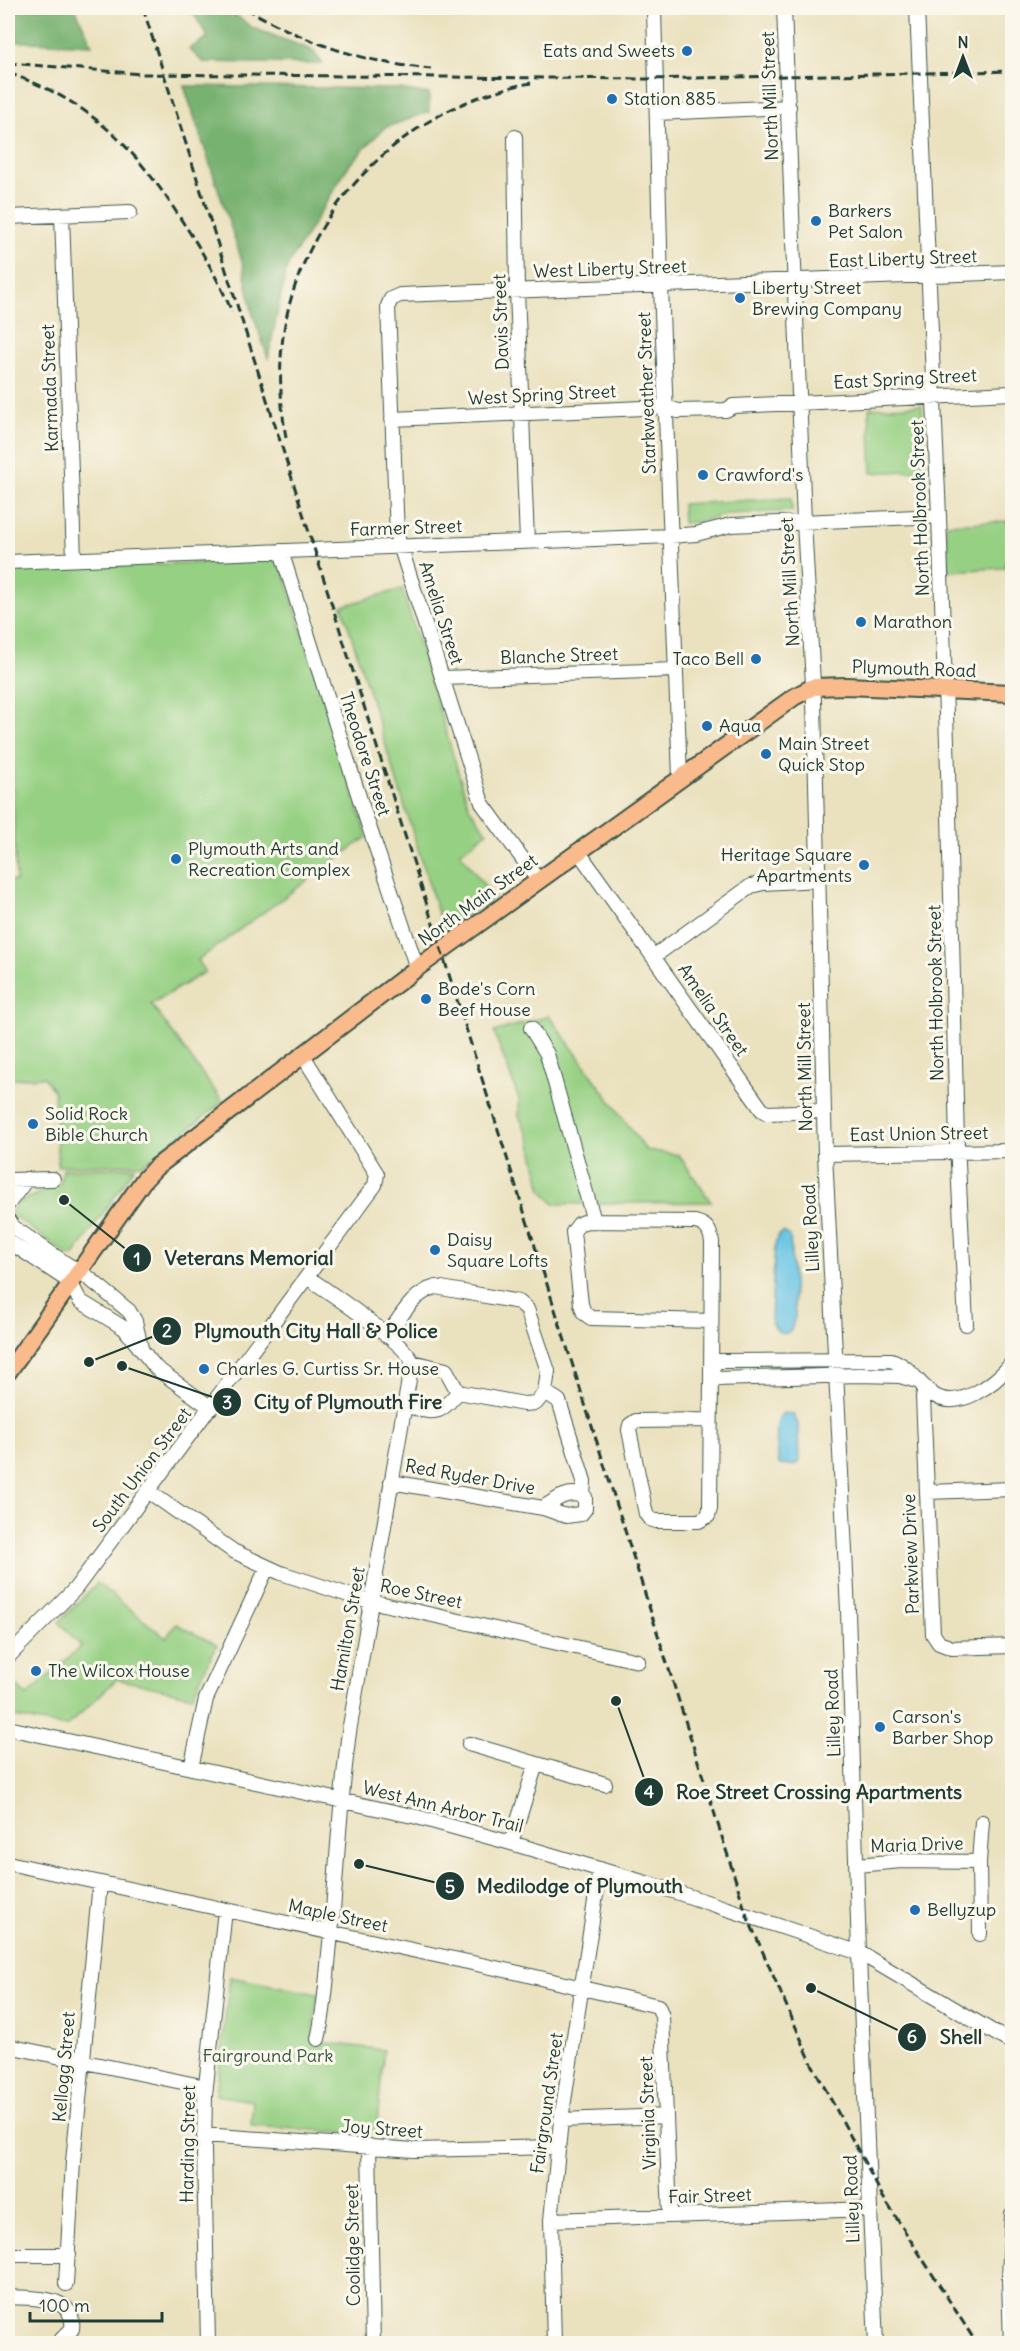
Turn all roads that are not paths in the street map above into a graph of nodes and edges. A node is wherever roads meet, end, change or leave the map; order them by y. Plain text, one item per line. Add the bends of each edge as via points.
1 (654, 8) edge
2 (784, 8) edge
3 (918, 8) edge
4 (789, 107) junction
5 (657, 113) junction
6 (515, 137) dead end
7 (130, 212) dead end
8 (62, 215) junction
9 (8, 218) edge
10 (1012, 272) edge
11 (928, 276) junction
12 (794, 281) junction
13 (661, 286) junction
14 (517, 291) junction
15 (391, 299) joint
16 (1012, 393) edge
17 (934, 396) junction
18 (799, 403) junction
19 (666, 407) junction
20 (522, 414) junction
21 (392, 419) junction
22 (939, 516) junction
23 (804, 522) junction
24 (670, 536) junction
25 (527, 541) junction
26 (400, 546) junction
27 (281, 551) junction
28 (74, 559) junction
29 (8, 562) edge
30 (676, 670) junction
31 (443, 678) junction
32 (813, 687) junction
33 (944, 689) junction
34 (1012, 693) edge
35 (680, 778) junction
36 (578, 851) junction
37 (538, 880) junction
38 (819, 880) junction
39 (653, 957) junction
40 (417, 968) junction
41 (531, 1028) dead end
42 (302, 1054) junction
43 (824, 1111) junction
44 (958, 1151) junction
45 (1012, 1151) edge
46 (825, 1154) junction
47 (27, 1179) junction
48 (53, 1179) dead end
49 (8, 1180) edge
50 (8, 1204) edge
51 (8, 1220) edge
52 (594, 1221) junction
53 (8, 1241) edge
54 (75, 1276) junction
55 (307, 1277) junction
56 (711, 1321) junction
57 (966, 1324) dead end
58 (387, 1336) junction
59 (142, 1350) junction
60 (836, 1361) junction
61 (412, 1362) junction
62 (1012, 1363) edge
63 (711, 1369) junction
64 (8, 1372) edge
65 (837, 1376) junction
66 (921, 1384) junction
67 (458, 1392) junction
68 (545, 1392) junction
69 (405, 1406) junction
70 (211, 1408) junction
71 (711, 1420) junction
72 (392, 1482) junction
73 (1012, 1489) edge
74 (148, 1491) junction
75 (927, 1492) junction
76 (583, 1496) junction
77 (543, 1508) junction
78 (267, 1568) junction
79 (371, 1601) junction
80 (1012, 1646) edge
81 (8, 1657) edge
82 (638, 1661) dead end
83 (8, 1728) edge
84 (469, 1744) dead end
85 (536, 1764) junction
86 (191, 1768) junction
87 (605, 1784) dead end
88 (342, 1801) junction
89 (982, 1822) dead end
90 (512, 1843) junction
91 (979, 1862) junction
92 (8, 1863) edge
93 (856, 1865) junction
94 (600, 1869) junction
95 (100, 1883) junction
96 (225, 1910) junction
97 (331, 1933) junction
98 (980, 1934) dead end
99 (860, 1953) junction
100 (581, 1988) junction
101 (660, 2009) joint
102 (318, 2039) dead end
103 (1012, 2043) edge
104 (8, 2046) edge
105 (82, 2062) junction
106 (206, 2088) junction
107 (666, 2116) junction
108 (561, 2120) junction
109 (204, 2135) junction
110 (369, 2146) junction
111 (558, 2147) junction
112 (870, 2208) junction
113 (1012, 2214) edge
114 (670, 2216) junction
115 (551, 2220) junction
116 (69, 2254) junction
117 (13, 2255) dead end
118 (62, 2293) junction
119 (8, 2297) edge
120 (57, 2343) edge
121 (208, 2343) edge
122 (373, 2343) edge
123 (554, 2343) edge
124 (876, 2343) edge
125 (1011, 2343) edge

1 - 5 street, Starkweather Street
2 - 4 street, North Mill Street
3 - 11 street, North Holbrook Street
4 - 5 street
4 - 12 street, North Mill Street
5 - 13 street, Starkweather Street
6 - 14 street, Davis Street
7 - 8 street
8 - 9 street
8 - 28 street, Karmada Street
10 - 11 street, East Liberty Street
11 - 12 street, East Liberty Street
11 - 17 street, North Holbrook Street
12 - 13 street, West Liberty Street
12 - 18 street, North Mill Street
13 - 14 street, West Liberty Street
13 - 19 street, Starkweather Street
14 - 15 street, West Liberty Street via 400,295
14 - 20 street, Davis Street
15 - 21 street, Amelia Street via 388,306
16 - 17 street, East Spring Street
17 - 18 street, East Spring Street
17 - 22 street, North Holbrook Street
18 - 19 street, West Spring Street via 733,406 726,410 678,411
18 - 23 street, North Mill Street
19 - 20 street, West Spring Street
19 - 24 street, Starkweather Street
20 - 21 street, West Spring Street
20 - 25 street, Davis Street
21 - 26 street, Amelia Street
22 - 23 street, Farmer Street
22 - 33 street, North Holbrook Street
23 - 24 street, Farmer Street via 731,525
23 - 32 street, North Mill Street
24 - 25 street, Farmer Street
24 - 30 street, Starkweather Street
25 - 26 street, Farmer Street
26 - 27 street, Farmer Street
26 - 31 street, Amelia Street
27 - 28 street, Farmer Street
27 - 40 street, Theodore Street
28 - 29 street, Farmer Street
30 - 31 street, Blanche Street
30 - 35 street, Starkweather Street
31 - 37 street, Amelia Street via 482,803
32 - 33 main road, Plymouth Road
32 - 35 main road, North Main Street
32 - 38 street, North Mill Street
33 - 34 main road, Plymouth Road
33 - 44 street, North Holbrook Street
35 - 36 main road, North Main Street
36 - 37 main road, North Main Street
36 - 39 street, Amelia Street
37 - 40 main road, North Main Street
38 - 39 street via 751,886
38 - 43 street, North Mill Street
39 - 43 street, Amelia Street via 764,1112
40 - 42 main road, North Main Street
41 - 52 street via 547,1054
42 - 54 main road, North Main Street via 143,1180
42 - 55 street, South Union Street via 377,1174 375,1185
43 - 46 street, North Mill Street
44 - 45 street, East Union Street
44 - 46 street, East Union Street
44 - 57 street, North Holbrook Street
46 - 60 street, Lilley Road
47 - 48 street
47 - 49 street
47 - 50 street
51 - 54 street via 68,1265
52 - 56 street via 705,1224 712,1242
52 - 56 street via 579,1224 573,1232 581,1304 591,1318
53 - 54 street
54 - 59 street via 80,1301 124,1328
54 - 59 street via 129,1311
54 - 64 main road, North Main Street
55 - 58 street
55 - 70 street, South Union Street
56 - 63 street
58 - 61 street via 410,1355
58 - 68 street via 424,1290 436,1287 519,1302 527,1309 548,1371
59 - 70 street via 167,1378
60 - 63 street via 717,1361
60 - 65 street, Lilley Road
60 - 66 street via 891,1360 906,1367
61 - 67 street via 446,1370
61 - 69 street, Hamilton Street
62 - 66 street via 991,1384 963,1398 932,1395
63 - 65 street via 716,1378
63 - 71 street
65 - 66 street via 900,1376
65 - 93 street, Lilley Road
66 - 75 street, Parkview Drive
67 - 68 street via 524,1404 536,1403
67 - 69 street via 441,1411
68 - 76 street via 559,1401 584,1481
69 - 72 street, Hamilton Street
70 - 74 street, South Union Street
71 - 71 street via 708,1516 699,1521 650,1519 630,1425 636,1421
72 - 77 street, Red Ryder Drive
72 - 79 street, Hamilton Street
73 - 75 street
74 - 78 street, Roe Street via 214,1539
74 - 81 street, South Union Street via 75,1589
75 - 80 street, Parkview Drive via 933,1634 939,1643 952,1648
76 - 77 street, Red Ryder Drive via 571,1494
76 - 77 street, Red Ryder Drive via 586,1503 581,1514 566,1516
78 - 79 street, Roe Street
78 - 86 street via 206,1699
79 - 82 street, Roe Street
79 - 88 street, Hamilton Street
83 - 86 street, West Ann Arbor Trail
84 - 85 street
85 - 87 street
85 - 90 street
86 - 88 street, West Ann Arbor Trail
88 - 90 street, West Ann Arbor Trail
88 - 97 street, Hamilton Street
89 - 91 street, Maria Drive
90 - 94 street, West Ann Arbor Trail
91 - 93 street, Maria Drive
91 - 98 street, Maria Drive
92 - 95 street, Maple Street
93 - 99 street, Lilley Road
94 - 99 street, West Ann Arbor Trail
94 - 100 street, Fairground Street
95 - 96 street, Maple Street
95 - 105 street, Kellogg Street
96 - 97 street, Maple Street
96 - 106 street, Harding Street
97 - 100 street, Maple Street
97 - 102 street, Hamilton Street
99 - 103 street, West Ann Arbor Trail
99 - 112 street, Lilley Road
100 - 101 street, Maple Street via 652,2003
100 - 108 street, Fairground Street
101 - 107 street, Virginia Street
104 - 105 street
105 - 106 street
105 - 116 street, Kellogg Street
106 - 109 street, Harding Street
107 - 108 street
107 - 114 street, Virginia Street
108 - 111 street, Fairground Street
109 - 110 street, Joy Street
109 - 121 street, Harding Street
110 - 111 street, Joy Street via 445,2151
110 - 122 street, Coolidge Street
111 - 115 street, Fairground Street
112 - 114 street, Fair Street
112 - 124 street, Lilley Road
113 - 125 street
114 - 115 street, Fair Street
115 - 123 street, Fairground Street
116 - 117 street
116 - 118 street, Kellogg Street
118 - 119 street
118 - 120 street via 73,2323

